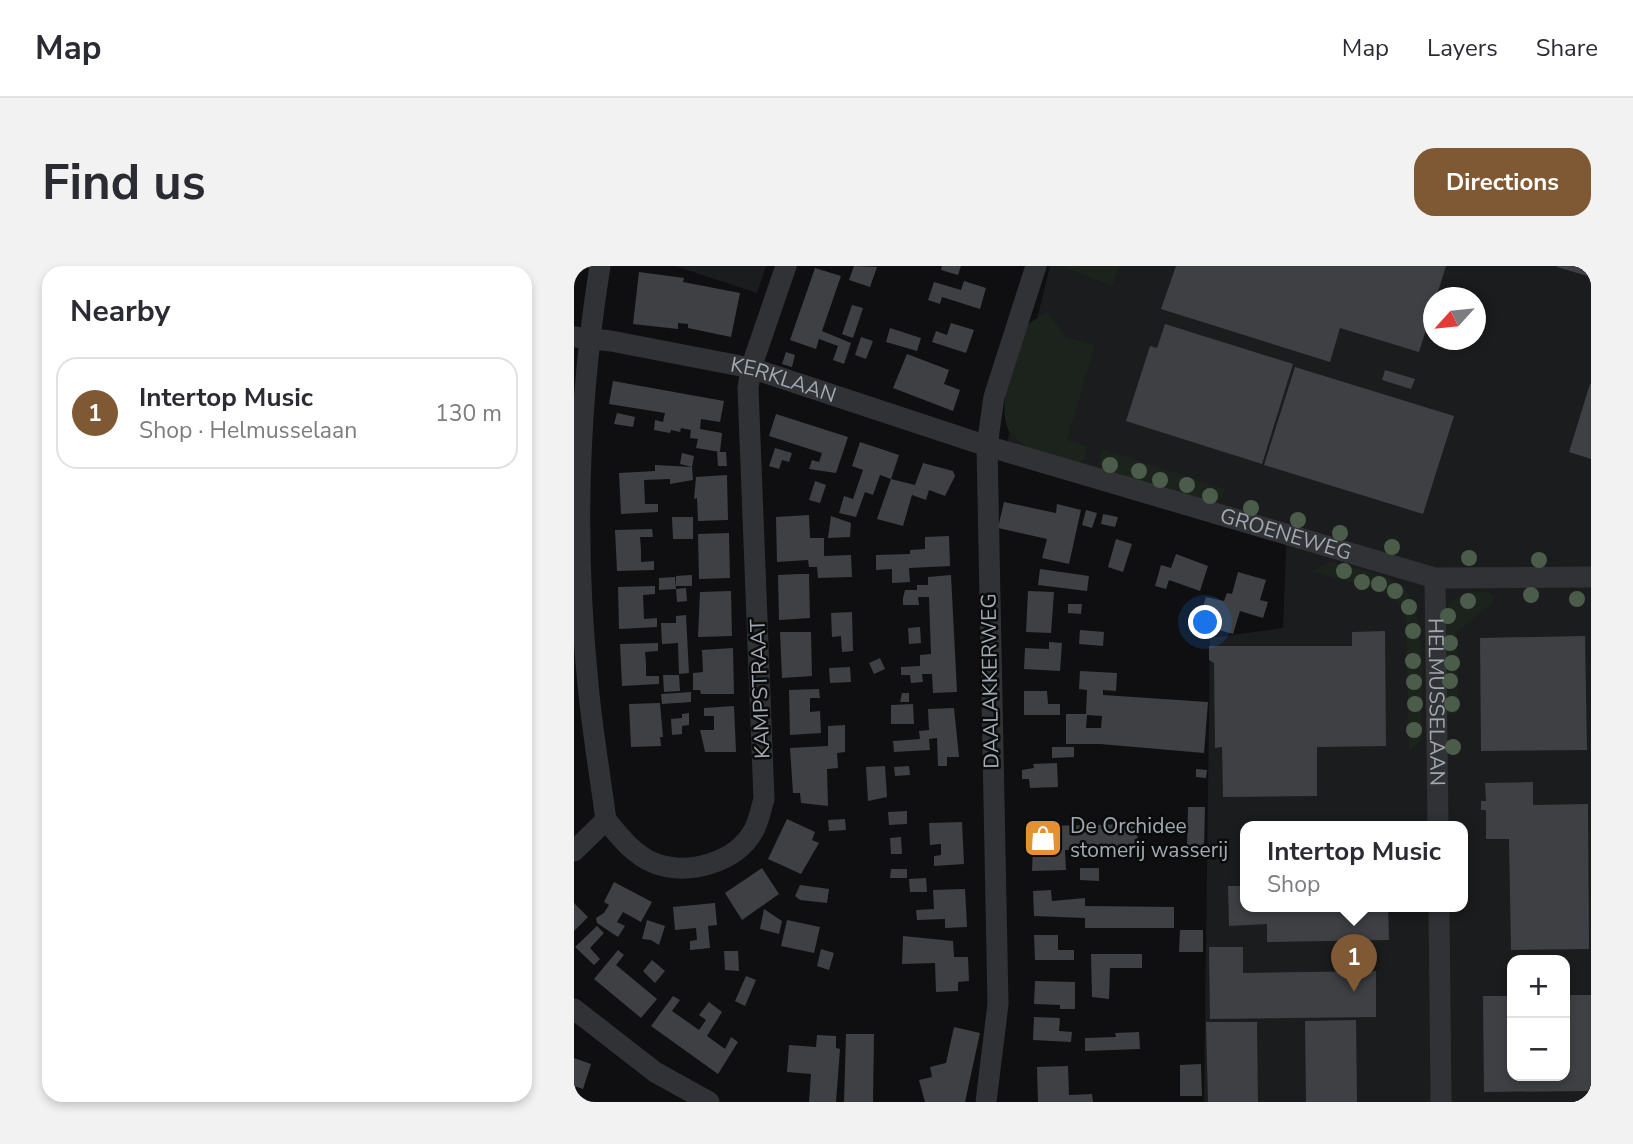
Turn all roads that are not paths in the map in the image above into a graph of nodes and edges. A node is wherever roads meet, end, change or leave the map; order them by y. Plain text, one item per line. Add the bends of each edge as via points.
1 (600, 266) edge
2 (786, 266) edge
3 (1036, 266) edge
4 (581, 338) edge
5 (751, 368) junction
6 (986, 446) junction
7 (1591, 577) edge
8 (1435, 578) junction
9 (606, 820) junction
10 (1438, 821) edge
11 (574, 851) edge
12 (1439, 912) edge
13 (574, 1009) edge
14 (709, 1102) edge
15 (986, 1102) edge
16 (1441, 1102) edge

1 - 4 street
2 - 5 street, KAMPSTRAAT
3 - 6 street, DAALAKKERWEG via 994,397
4 - 5 street, KERKLAAN
4 - 9 street via 580,555 588,683
5 - 6 street, KERKLAAN
5 - 9 street, KAMPSTRAAT via 748,388 764,799 754,831 722,861 689,869 653,863 628,845
6 - 8 street, GROENEWEG
6 - 15 street, DAALAKKERWEG via 998,1004
7 - 8 street, GROENEWEG
8 - 10 street, HELMUSSELAAN
9 - 11 street
12 - 16 street
13 - 14 street via 655,1072

